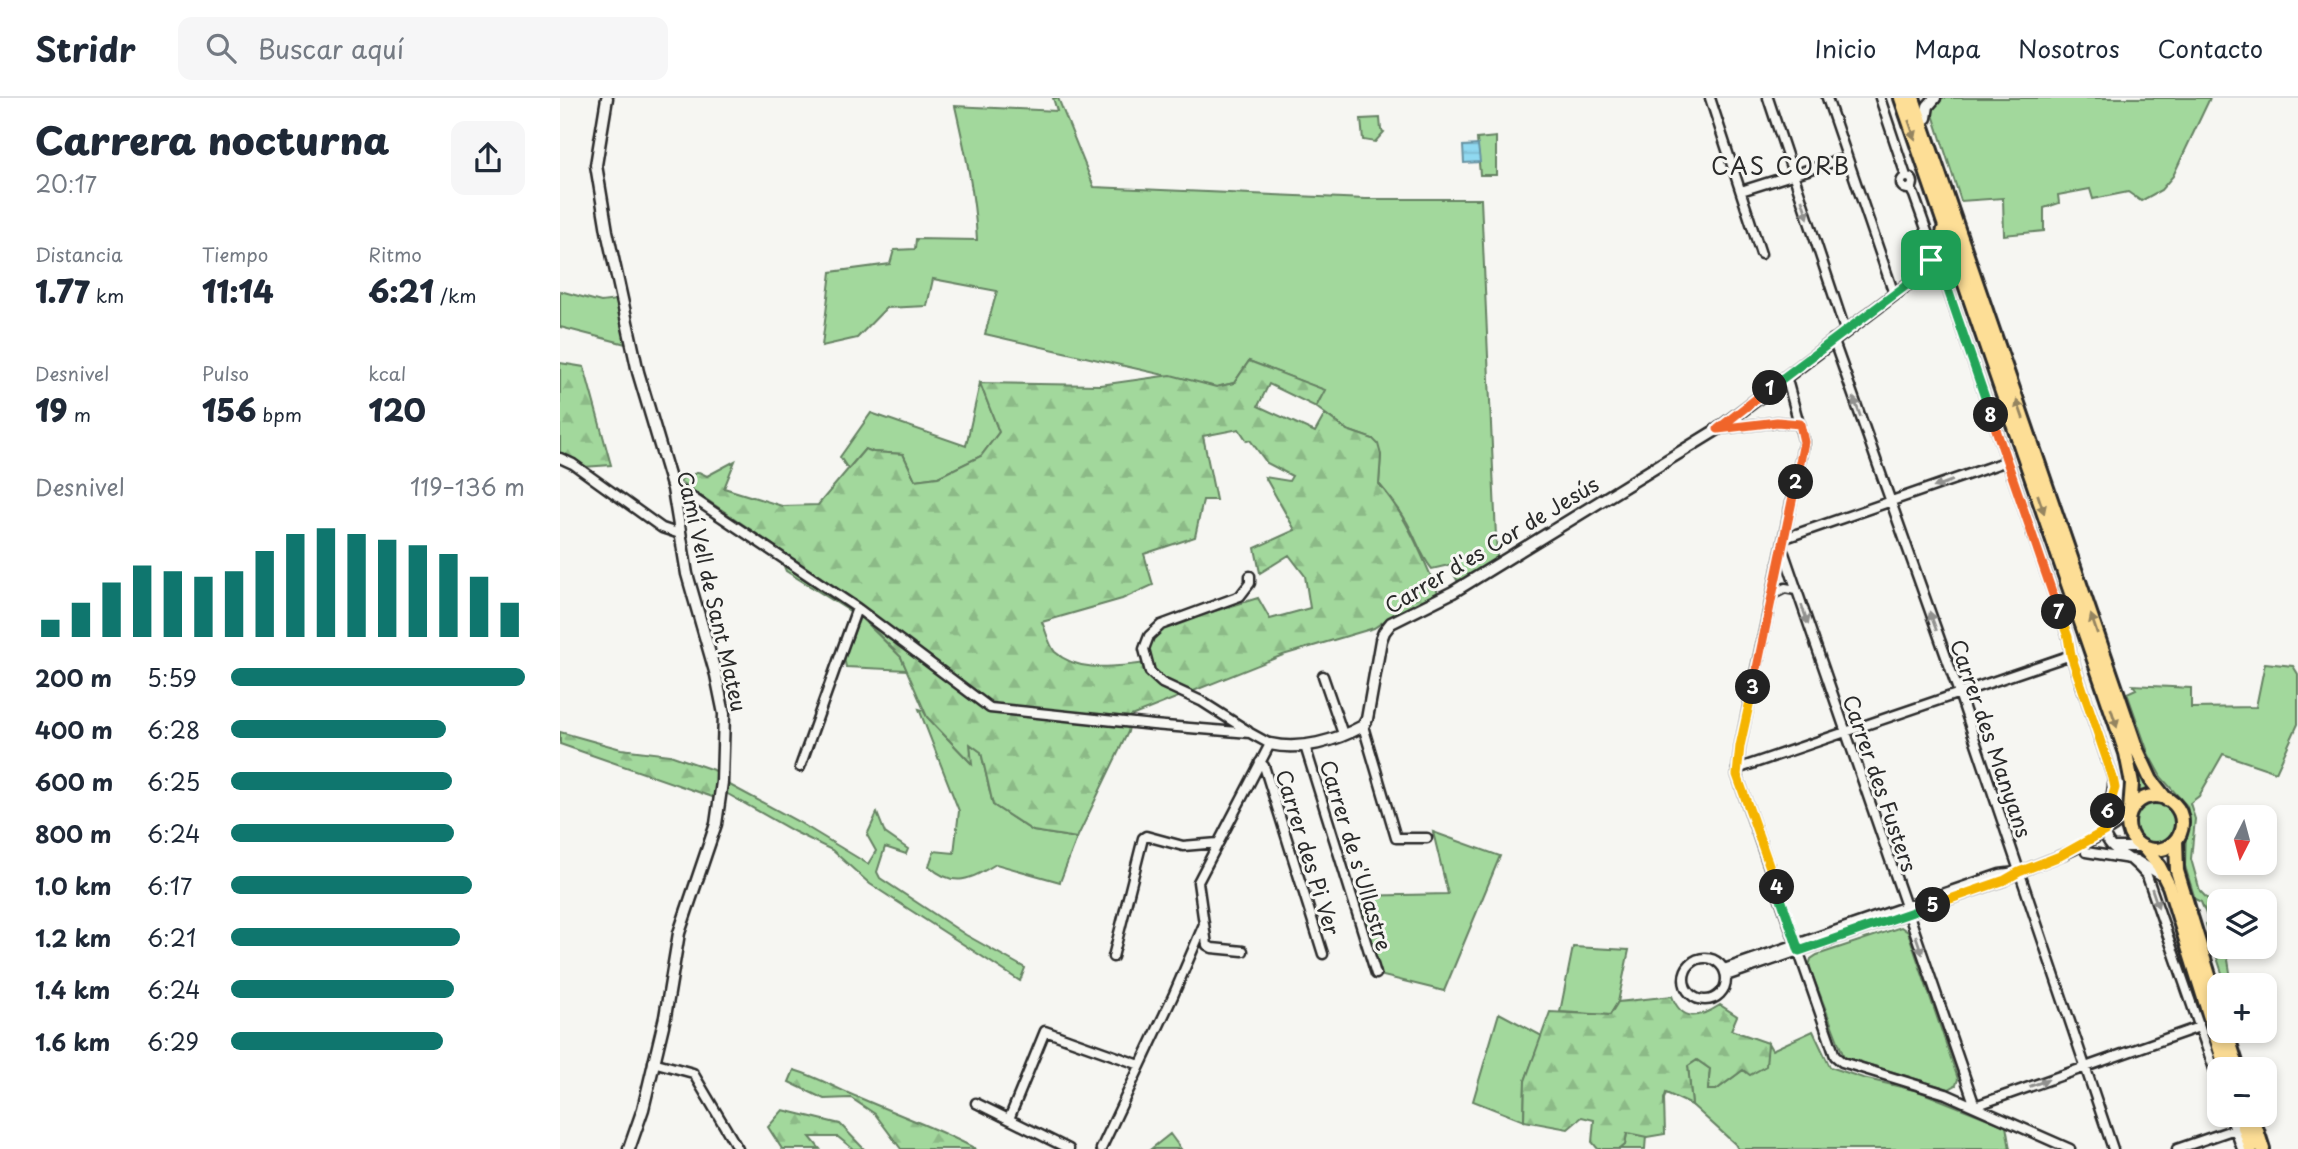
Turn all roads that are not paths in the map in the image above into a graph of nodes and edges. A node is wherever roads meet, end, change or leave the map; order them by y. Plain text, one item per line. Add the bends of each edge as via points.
1 (607, 98) edge
2 (1710, 98) edge
3 (1768, 98) edge
4 (1827, 98) edge
5 (1880, 98) edge
6 (1901, 98) edge
7 (1913, 98) edge
8 (1935, 98) edge
9 (1926, 118) joint
10 (1846, 158) junction
11 (1794, 174) junction
12 (1940, 176) junction
13 (1741, 191) junction
14 (1945, 225) junction
15 (1761, 254) dead end
16 (1934, 266) junction
17 (1962, 277) junction
18 (1894, 294) junction
19 (1845, 330) junction
20 (1833, 339) junction
21 (1786, 376) junction
22 (1800, 424) junction
23 (1718, 429) junction
24 (560, 458) edge
25 (2007, 461) junction
26 (673, 489) junction
27 (1891, 502) junction
28 (680, 534) junction
29 (1785, 538) junction
30 (1783, 550) junction
31 (1250, 576) dead end
32 (1796, 590) junction
33 (1773, 594) junction
34 (857, 608) junction
35 (2084, 631) junction
36 (2068, 637) junction
37 (2071, 655) junction
38 (1323, 676) dead end
39 (1959, 693) junction
40 (1363, 726) junction
41 (1845, 731) junction
42 (1250, 733) junction
43 (1343, 734) junction
44 (1270, 744) junction
45 (1306, 746) junction
46 (1260, 762) junction
47 (800, 767) dead end
48 (1737, 769) junction
49 (2166, 799) junction
50 (2130, 813) junction
51 (2105, 831) junction
52 (1427, 838) dead end
53 (2176, 840) junction
54 (1218, 843) junction
55 (2112, 847) junction
56 (2143, 848) junction
57 (2086, 852) junction
58 (2060, 856) junction
59 (2130, 859) junction
60 (2019, 872) junction
61 (2165, 878) junction
62 (1907, 910) junction
63 (1204, 924) junction
64 (1798, 947) junction
65 (1243, 951) dead end
66 (1322, 954) dead end
67 (1113, 957) dead end
68 (1725, 973) junction
69 (2208, 973) edge
70 (1376, 974) dead end
71 (2199, 1027) junction
72 (2210, 1057) edge
73 (2222, 1057) edge
74 (653, 1062) junction
75 (1140, 1065) junction
76 (2086, 1066) junction
77 (976, 1103) dead end
78 (1975, 1106) junction
79 (1009, 1119) junction
80 (2244, 1127) edge
81 (2256, 1127) edge
82 (2235, 1129) joint
83 (629, 1149) edge
84 (738, 1149) edge
85 (1069, 1149) edge
86 (1101, 1149) edge
87 (2070, 1149) edge
88 (2113, 1149) edge
89 (2177, 1149) edge
90 (2242, 1149) edge
91 (2251, 1149) edge
92 (2263, 1149) edge

1 - 26 street, Camí Vell de Sant Mateu via 599,136 598,180 638,372
2 - 13 street
3 - 11 street
4 - 10 street
5 - 16 street via 1906,176 1912,180 1910,188 1931,243
6 -> 14 main road
7 - 12 main road
8 - 9 street
9 - 12 street
10 - 11 street
10 - 18 street
11 - 13 street
11 -> 19 street
49 -> 12 main road via 2137,750
13 - 15 street
14 - 16 main road
14 - 17 main road
16 - 17 main road via 1948,267
16 - 18 street, Carrer d'es Cor de Jesús
16 - 25 street via 1946,284
17 -> 35 main road
18 - 19 street, Carrer d'es Cor de Jesús
19 - 20 street, Carrer d'es Cor de Jesús
20 - 21 street, Carrer d'es Cor de Jesús
27 -> 20 street, Carrer des Manyans
21 - 22 street
21 - 23 street, Carrer d'es Cor de Jesús
22 - 23 street
22 - 29 street via 1804,442
23 - 40 street, Carrer d'es Cor de Jesús via 1453,592 1391,624 1381,640
24 - 28 street via 662,528
25 -> 27 street
25 - 36 street
26 - 28 street, Camí Vell de Sant Mateu
26 - 34 street
27 - 29 street
39 -> 27 street, Carrer des Manyans
28 - 74 street, Camí Vell de Sant Mateu via 721,694 724,758 716,824 679,933
29 - 30 street
30 - 32 street, Carrer des Fusters
30 - 33 street
31 - 42 street via 1251,583 1240,596 1161,625 1144,649 1150,672 1162,683 1201,701
32 - 33 street via 1785,588
32 -> 41 street, Carrer des Fusters
33 - 48 street
34 - 42 street via 990,708
34 - 47 street
35 - 36 street
35 -> 50 main road via 2129,764
36 - 37 street
37 - 39 street
37 - 51 street via 2115,788
38 - 43 street
39 - 41 street
39 - 60 street, Carrer des Manyans
40 - 43 street
40 - 52 street via 1396,838
41 - 48 street
41 - 62 street, Carrer des Fusters
42 - 44 street
43 - 45 street
44 - 45 street
44 - 46 street
45 - 70 street, Carrer de s'Ullastre
46 - 54 street
46 - 66 street, Carrer des Pi Ver
48 - 64 street
49 - 50 main road via 2143,799
49 - 53 main road via 2181,817
50 - 51 street
50 - 56 main road via 2130,834
51 - 55 street
51 - 58 street
53 - 56 main road via 2162,850
53 - 69 main road via 2177,871
54 - 63 street via 1198,882
54 - 67 street via 1182,846 1143,838
55 - 56 street
55 - 57 street
55 - 59 street
56 - 61 main road
57 - 58 street
57 - 59 street
58 - 60 street
59 - 61 street
59 -> 71 street via 2150,884
60 - 62 street via 2000,874
60 - 76 street, Carrer des Manyans
61 - 73 main road
62 - 64 street
62 -> 78 street, Carrer des Fusters
63 - 65 street via 1207,945
63 - 75 street
64 - 68 street
64 - 78 street via 1838,1059
68 - 68 street via 1714,960 1701,959 1686,971 1685,983 1698,999 1712,999 1723,990
71 - 72 street
71 - 76 street
74 - 83 street, Camí Vell de Sant Mateu
74 - 84 street via 693,1073
75 - 79 street via 1045,1031
75 - 86 street
78 -> 76 street
76 - 88 street, Carrer des Manyans
77 - 79 street
78 - 87 street
79 - 85 street
80 - 91 main road
81 - 92 main road
82 - 89 street
82 - 90 street

